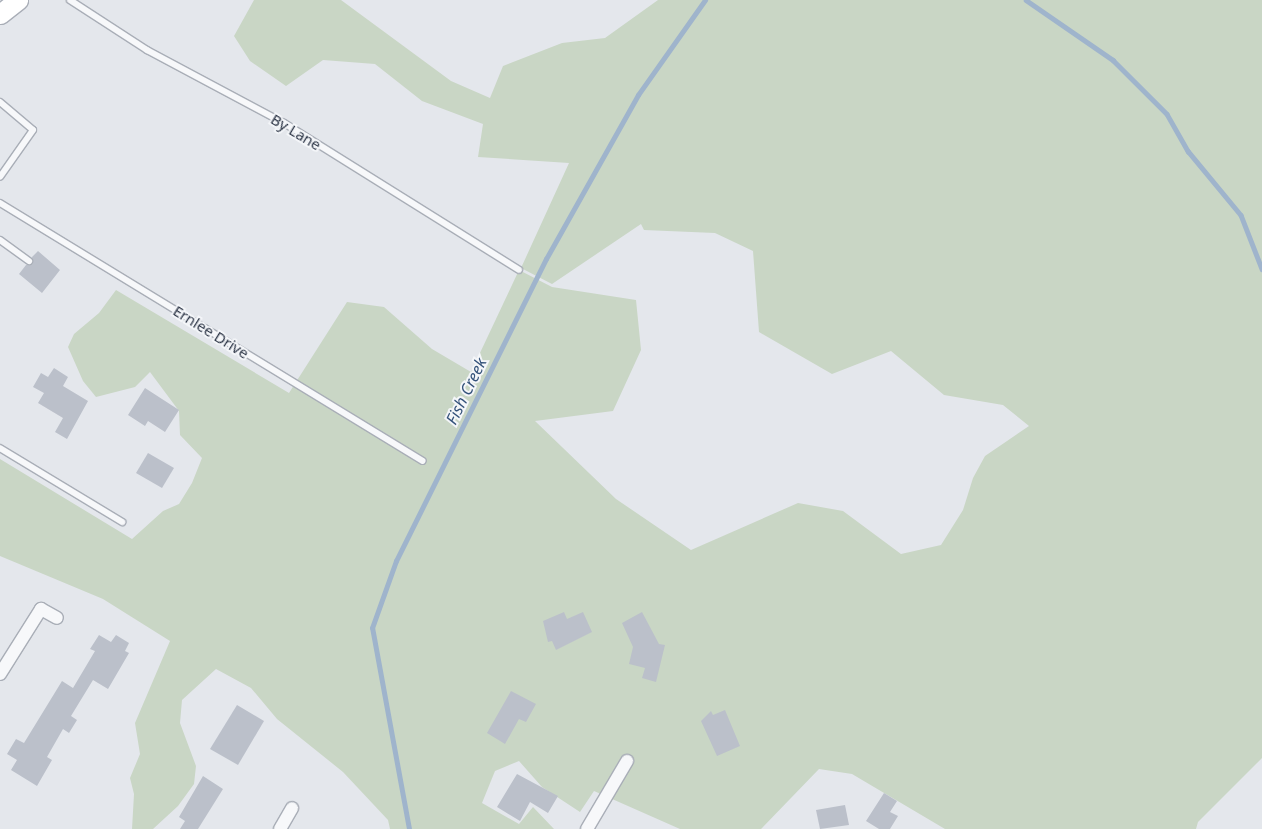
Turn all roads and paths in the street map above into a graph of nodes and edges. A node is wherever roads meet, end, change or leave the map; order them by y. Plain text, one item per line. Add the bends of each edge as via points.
1 (18, 0) edge
2 (70, 0) edge
3 (0, 14) edge
4 (0, 102) edge
5 (0, 177) edge
6 (0, 203) edge
7 (0, 240) edge
8 (29, 261) dead end
9 (519, 270) dead end
10 (0, 448) edge
11 (422, 461) dead end
12 (122, 522) dead end
13 (57, 618) dead end
14 (0, 674) edge
15 (628, 761) dead end
16 (292, 808) dead end
17 (280, 829) edge
18 (587, 829) edge

1 - 3 main road
2 - 9 lane, By Lane via 147,50 284,123
4 - 5 lane via 33,130
6 - 11 lane, Ernlee Drive
7 - 8 lane
10 - 12 lane
13 - 14 street via 41,608
15 - 18 street
16 - 17 street

